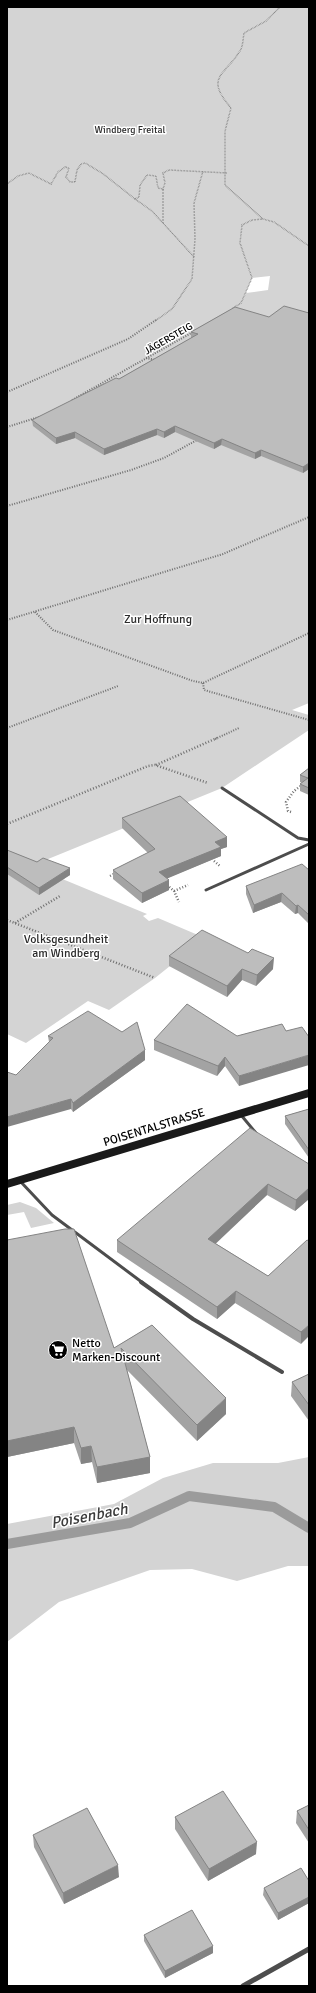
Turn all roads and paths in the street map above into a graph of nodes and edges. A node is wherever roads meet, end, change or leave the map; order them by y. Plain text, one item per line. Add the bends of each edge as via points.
1 (280, 7) edge
2 (203, 171) junction
3 (227, 172) junction
4 (7, 184) edge
5 (163, 189) junction
6 (135, 199) junction
7 (263, 219) junction
8 (163, 223) junction
9 (309, 246) edge
10 (194, 257) junction
11 (237, 306) junction
12 (242, 307) edge
13 (231, 310) edge
14 (198, 328) edge
15 (146, 358) junction
16 (157, 360) edge
17 (7, 392) edge
18 (66, 404) edge
19 (46, 415) edge
20 (7, 427) edge
21 (199, 439) edge
22 (7, 506) edge
23 (309, 517) edge
24 (35, 612) junction
25 (7, 620) edge
26 (309, 633) edge
27 (203, 683) junction
28 (118, 686) dead end
29 (309, 720) edge
30 (7, 728) edge
31 (239, 728) dead end
32 (155, 765) junction
33 (302, 784) edge
34 (222, 788) joint
35 (294, 814) dead end
36 (7, 824) edge
37 (309, 840) edge
38 (309, 844) edge
39 (214, 861) dead end
40 (223, 869) dead end
41 (117, 873) edge
42 (110, 876) dead end
43 (162, 881) edge
44 (188, 885) dead end
45 (174, 890) junction
46 (206, 890) dead end
47 (60, 896) dead end
48 (179, 902) dead end
49 (7, 920) edge
50 (15, 923) junction
51 (156, 978) dead end
52 (309, 1093) edge
53 (240, 1114) junction
54 (263, 1138) edge
55 (20, 1181) junction
56 (7, 1184) edge
57 (282, 1372) dead end
58 (309, 1949) edge
59 (243, 1986) edge

1 - 3 path via 266,21 244,33 241,50 224,68 218,80 219,96 231,108 225,131
2 - 3 path
2 - 5 path via 169,170 164,173
2 - 10 path via 194,203
3 - 7 path via 225,185
4 - 6 path via 18,176 29,173 51,184 58,172 65,167 69,168 66,177 70,182 75,182 77,170 81,164 85,164 102,173
5 - 6 path via 158,188 156,176 148,175 140,182 139,197
5 - 8 path
6 - 8 path
7 - 9 path via 274,222
7 - 11 path via 252,220 242,226 240,243 252,278 246,294
8 - 10 path
10 - 17 path via 192,280 172,309 128,339
11 - 12 path
11 - 13 path
14 - 15 path, JÄGERSTEIG
15 - 16 path
15 - 18 path, JÄGERSTEIG
19 - 20 path
21 - 22 path via 164,458 131,470
23 - 24 path via 223,554
24 - 25 path
24 - 27 path via 53,630
26 - 27 path
27 - 29 path via 204,690
28 - 30 path
31 - 32 path
32 - 34 path
32 - 36 path via 133,771
33 - 35 path via 286,802 288,811
34 - 37 lane via 298,838
38 - 46 lane
39 - 40 path
41 - 42 path
43 - 45 path
44 - 45 path
45 - 48 path
47 - 50 path
49 - 50 path
50 - 51 path
52 - 53 main road, POISENTALSTRASSE
53 - 54 lane via 256,1134
53 - 55 main road, POISENTALSTRASSE
55 - 56 main road, POISENTALSTRASSE
55 - 57 lane via 52,1215 114,1264 193,1319
58 - 59 street

